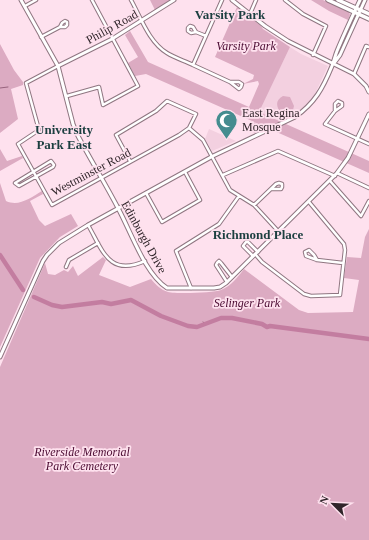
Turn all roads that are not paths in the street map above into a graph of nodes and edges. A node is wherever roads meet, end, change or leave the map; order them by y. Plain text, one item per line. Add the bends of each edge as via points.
1 (21, 0) edge
2 (36, 0) edge
3 (92, 0) edge
4 (131, 0) edge
5 (174, 0) edge
6 (222, 0) edge
7 (232, 0) edge
8 (256, 0) edge
9 (285, 0) edge
10 (328, 0) edge
11 (338, 0) edge
12 (360, 0) edge
13 (365, 0) edge
14 (25, 6) junction
15 (356, 8) junction
16 (361, 10) junction
17 (354, 12) junction
18 (250, 14) junction
19 (359, 14) junction
20 (369, 14) edge
21 (369, 19) edge
22 (142, 20) junction
23 (60, 27) dead end
24 (196, 32) dead end
25 (206, 36) junction
26 (41, 37) junction
27 (112, 39) junction
28 (369, 48) edge
29 (313, 55) junction
30 (333, 64) junction
31 (193, 65) junction
32 (58, 66) junction
33 (354, 74) junction
34 (230, 82) dead end
35 (369, 92) edge
36 (66, 96) junction
37 (335, 111) dead end
38 (369, 114) edge
39 (189, 128) junction
40 (357, 140) junction
41 (369, 144) edge
42 (213, 156) junction
43 (130, 161) junction
44 (34, 172) junction
45 (185, 172) junction
46 (223, 175) junction
47 (336, 175) junction
48 (36, 177) junction
49 (101, 178) junction
50 (330, 181) junction
51 (369, 188) edge
52 (272, 189) dead end
53 (146, 193) junction
54 (239, 196) junction
55 (369, 201) edge
56 (308, 202) junction
57 (254, 205) junction
58 (118, 208) junction
59 (88, 225) junction
60 (278, 231) junction
61 (98, 243) junction
62 (255, 254) junction
63 (317, 260) junction
64 (145, 261) junction
65 (343, 263) junction
66 (66, 266) dead end
67 (232, 277) junction
68 (227, 282) junction
69 (191, 288) junction
70 (0, 357) edge

1 - 14 street, Edinburgh Drive
2 - 14 street
3 - 27 street
4 - 22 street
5 - 22 street, Philip Road
6 - 25 street
7 - 18 street
8 - 18 street
9 - 29 street via 303,14 326,26
10 - 17 main road
11 - 15 main road
12 - 15 street
13 - 16 street
14 - 26 street, Edinburgh Drive
15 - 16 main road
15 - 17 street
16 - 19 street
16 - 20 main road
17 - 19 main road
17 - 30 street
18 - 29 street via 282,38
19 - 21 main road
19 - 30 street via 340,55
22 - 27 street, Philip Road
22 - 31 street via 158,46 168,54
23 - 26 street
24 - 25 street
25 - 31 street
26 - 32 street, Edinburgh Drive
27 - 32 street, Philip Road
27 - 36 street via 138,86 103,105 99,88
28 - 33 street via 366,46
29 - 30 street
30 - 33 street
30 - 42 street via 318,95 306,109 295,117
31 - 34 street
32 - 36 street, Edinburgh Drive
32 - 44 street, Westminster Road via 26,83 39,130 18,144
33 - 35 street
36 - 49 street, Edinburgh Drive via 77,134
37 - 40 street via 325,124
38 - 40 street, Edinburgh Drive
39 - 42 street via 203,140
39 - 43 street, Westminster Road
39 - 43 street via 196,114 168,101 156,111 116,134
40 - 41 street
40 - 47 street, Edinburgh Drive
42 - 45 street
42 - 46 street
43 - 49 street, Westminster Road
44 - 48 street, Westminster Road
44 - 48 street via 15,183 19,186
44 - 48 street via 50,161 54,165
45 - 53 street
45 - 53 street via 200,200 162,222
46 - 47 street via 278,151
46 - 54 street via 230,190
47 - 50 street, Edinburgh Drive
47 - 51 street
48 - 49 street, Westminster Road via 52,205
49 - 58 street, Edinburgh Drive
50 - 55 street via 360,216
50 - 56 street, Edinburgh Drive
52 - 57 street
53 - 58 street
54 - 57 street
54 - 69 street via 219,224 176,251
56 - 60 street, Edinburgh Drive
56 - 65 street via 344,244
57 - 60 street
58 - 59 street
58 - 64 street, Edinburgh Drive
59 - 61 street
59 - 70 street via 59,243 47,255 36,274
60 - 62 street, Edinburgh Drive
61 - 64 street via 107,258 119,265 133,266
61 - 66 street via 69,260
62 - 62 street via 248,242 244,243 243,246
62 - 65 street via 298,290 311,296 340,295
62 - 67 street, Edinburgh Drive
63 - 63 street via 309,250 305,252 306,256
63 - 65 street
64 - 69 street, Edinburgh Drive via 151,273 167,288
67 - 68 street, Edinburgh Drive
67 - 68 street via 219,261 216,265
68 - 69 street, Edinburgh Drive via 220,287

